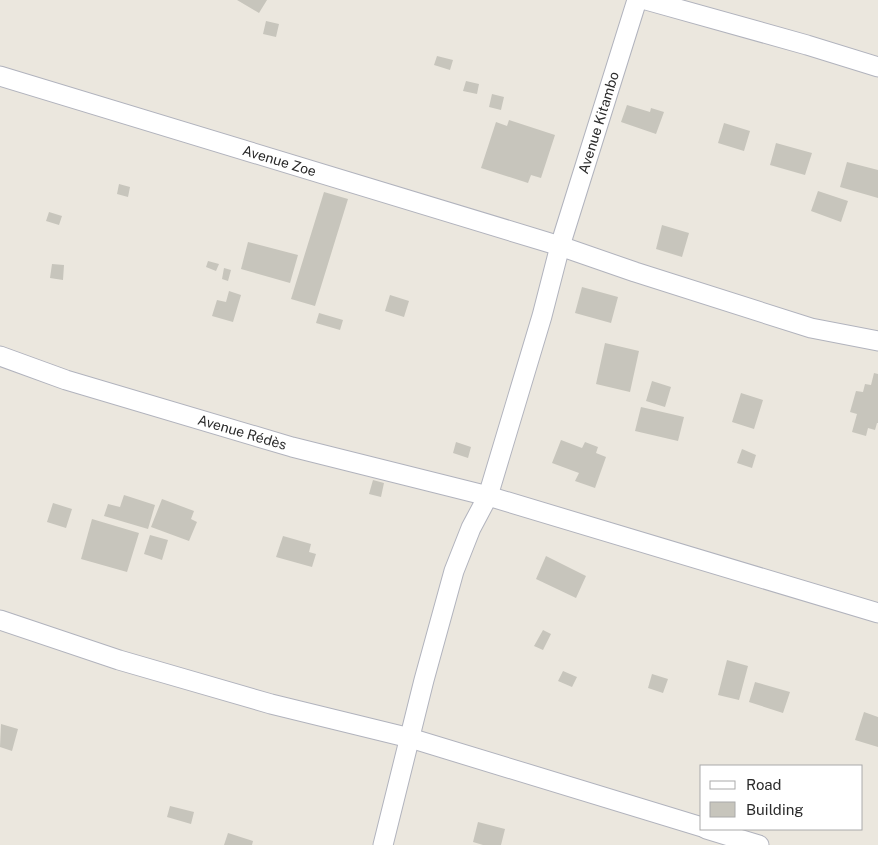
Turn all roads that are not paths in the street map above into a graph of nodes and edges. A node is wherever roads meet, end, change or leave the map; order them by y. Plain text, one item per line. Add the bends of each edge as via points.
1 (637, 0) edge
2 (646, 0) edge
3 (878, 67) edge
4 (0, 76) edge
5 (560, 246) junction
6 (878, 341) edge
7 (0, 356) edge
8 (488, 496) junction
9 (878, 613) edge
10 (0, 620) edge
11 (410, 738) junction
12 (700, 827) edge
13 (709, 830) edge
14 (383, 845) edge
15 (759, 845) edge

1 - 5 street, Avenue Kitambo
2 - 3 street
4 - 5 street, Avenue Zoe
5 - 6 street, Avenue Zoe via 811,328
5 - 8 street, Avenue Kitambo
7 - 8 street, Avenue Rédès via 66,380 292,447
8 - 9 street, Avenue Rédès
8 - 11 street, Avenue Kitambo via 454,570
10 - 11 street via 119,660 252,699
11 - 12 street
11 - 14 street, Avenue Kitambo
13 - 15 street

